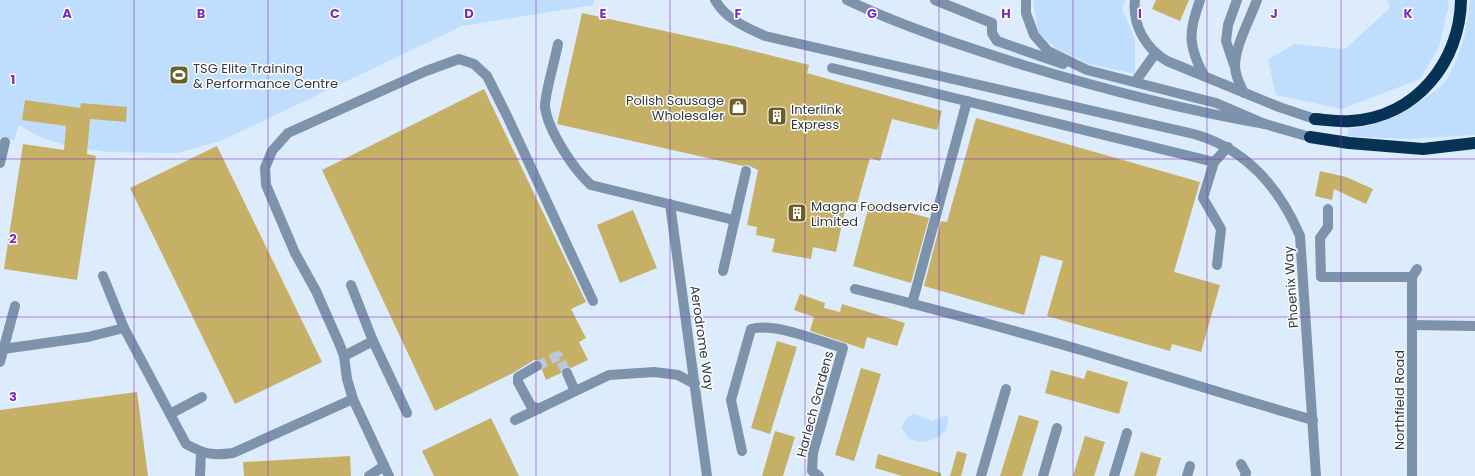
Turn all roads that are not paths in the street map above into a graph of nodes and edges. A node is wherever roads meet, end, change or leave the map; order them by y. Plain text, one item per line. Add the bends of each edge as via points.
1 (715, 0) edge
2 (847, 0) edge
3 (935, 0) edge
4 (1026, 0) edge
5 (1136, 0) edge
6 (1200, 0) edge
7 (1237, 0) edge
8 (1257, 0) edge
9 (1461, 0) edge
10 (558, 44) dead end
11 (1155, 54) junction
12 (1235, 66) junction
13 (832, 68) dead end
14 (1087, 70) junction
15 (1204, 76) junction
16 (1135, 82) junction
17 (1244, 93) junction
18 (967, 101) junction
19 (1315, 119) joint
20 (1265, 124) junction
21 (1310, 138) joint
22 (5, 142) dead end
23 (1475, 143) edge
24 (1228, 147) junction
25 (1214, 162) junction
26 (0, 163) edge
27 (746, 171) dead end
28 (670, 204) junction
29 (1328, 209) dead end
30 (734, 220) junction
31 (1217, 265) dead end
32 (723, 271) dead end
33 (103, 276) dead end
34 (351, 285) dead end
35 (855, 289) dead end
36 (593, 301) dead end
37 (912, 304) junction
38 (15, 306) dead end
39 (1412, 325) junction
40 (1475, 326) edge
41 (124, 328) junction
42 (373, 342) junction
43 (3, 349) junction
44 (344, 356) junction
45 (0, 362) edge
46 (536, 366) tunnel mouth
47 (567, 374) tunnel mouth
48 (695, 384) junction
49 (1006, 389) dead end
50 (576, 391) junction
51 (202, 397) dead end
52 (353, 399) junction
53 (539, 408) junction
54 (407, 413) dead end
55 (170, 414) junction
56 (515, 420) dead end
57 (1313, 420) junction
58 (1057, 428) dead end
59 (1127, 433) dead end
60 (742, 451) dead end
61 (201, 452) junction
62 (1241, 464) dead end
63 (387, 471) edge
64 (813, 474) edge
65 (200, 476) edge
66 (370, 476) edge
67 (707, 476) edge
68 (981, 476) edge
69 (1043, 476) edge
70 (1114, 476) edge
71 (1245, 476) edge
72 (1316, 476) edge
73 (1412, 476) edge

1 - 24 street, Phoenix Way via 720,10 740,25 765,36 1206,137
2 - 20 street via 965,47 1071,80 1213,115
3 - 14 street via 992,23 992,33 997,41 1072,68
4 - 14 street via 1026,13 1034,35 1048,50
5 - 11 street via 1136,22 1144,40
6 - 15 street via 1192,21 1190,39 1194,56
7 - 12 street via 1226,41
8 - 12 street via 1241,39
9 - 19 highway via 1457,34 1450,54 1422,93 1402,106 1376,117 1351,121
10 - 28 street via 544,106 564,151 580,176 590,185
11 - 15 street
11 - 16 street
12 - 17 street
13 - 18 street
14 - 16 street
15 - 17 street
16 - 20 street via 1216,103
17 - 19 street
18 - 25 street
18 - 37 street
20 - 21 street
21 - 23 highway via 1349,144 1423,149
22 - 26 street
24 - 25 street
24 - 57 street, Phoenix Way via 1256,168 1277,192 1300,236
25 - 31 street via 1203,198 1221,229
27 - 30 street
28 - 30 street
28 - 48 street, Aerodrome Way
29 - 39 street, Northfield Road via 1328,227 1320,238 1321,277 1414,273
30 - 32 street
33 - 41 street
34 - 42 street
35 - 37 street
36 - 44 street via 487,76 474,64 458,59 288,133 272,151 265,168 266,185 275,210 316,291
37 - 57 street via 1081,350
38 - 43 street
39 - 40 street
39 - 73 street, Northfield Road
41 - 43 street via 88,337
41 - 55 street
42 - 44 street
42 - 54 street
43 - 45 street
44 - 52 street
46 - 53 street via 522,373 518,377 518,382 527,401
47 - 50 street
48 - 50 street via 678,375 654,372 615,374
48 - 67 street, Aerodrome Way
49 - 68 street
50 - 53 street
51 - 55 street
52 - 61 street via 233,453 215,455
52 - 63 street
53 - 56 street
55 - 61 street via 186,444
57 - 72 street, Phoenix Way
58 - 69 street
59 - 70 street
60 - 64 street, Harlech Gardens via 731,400 751,329 760,326 773,327 843,348 814,453
61 - 65 street
62 - 71 street
63 - 66 street

